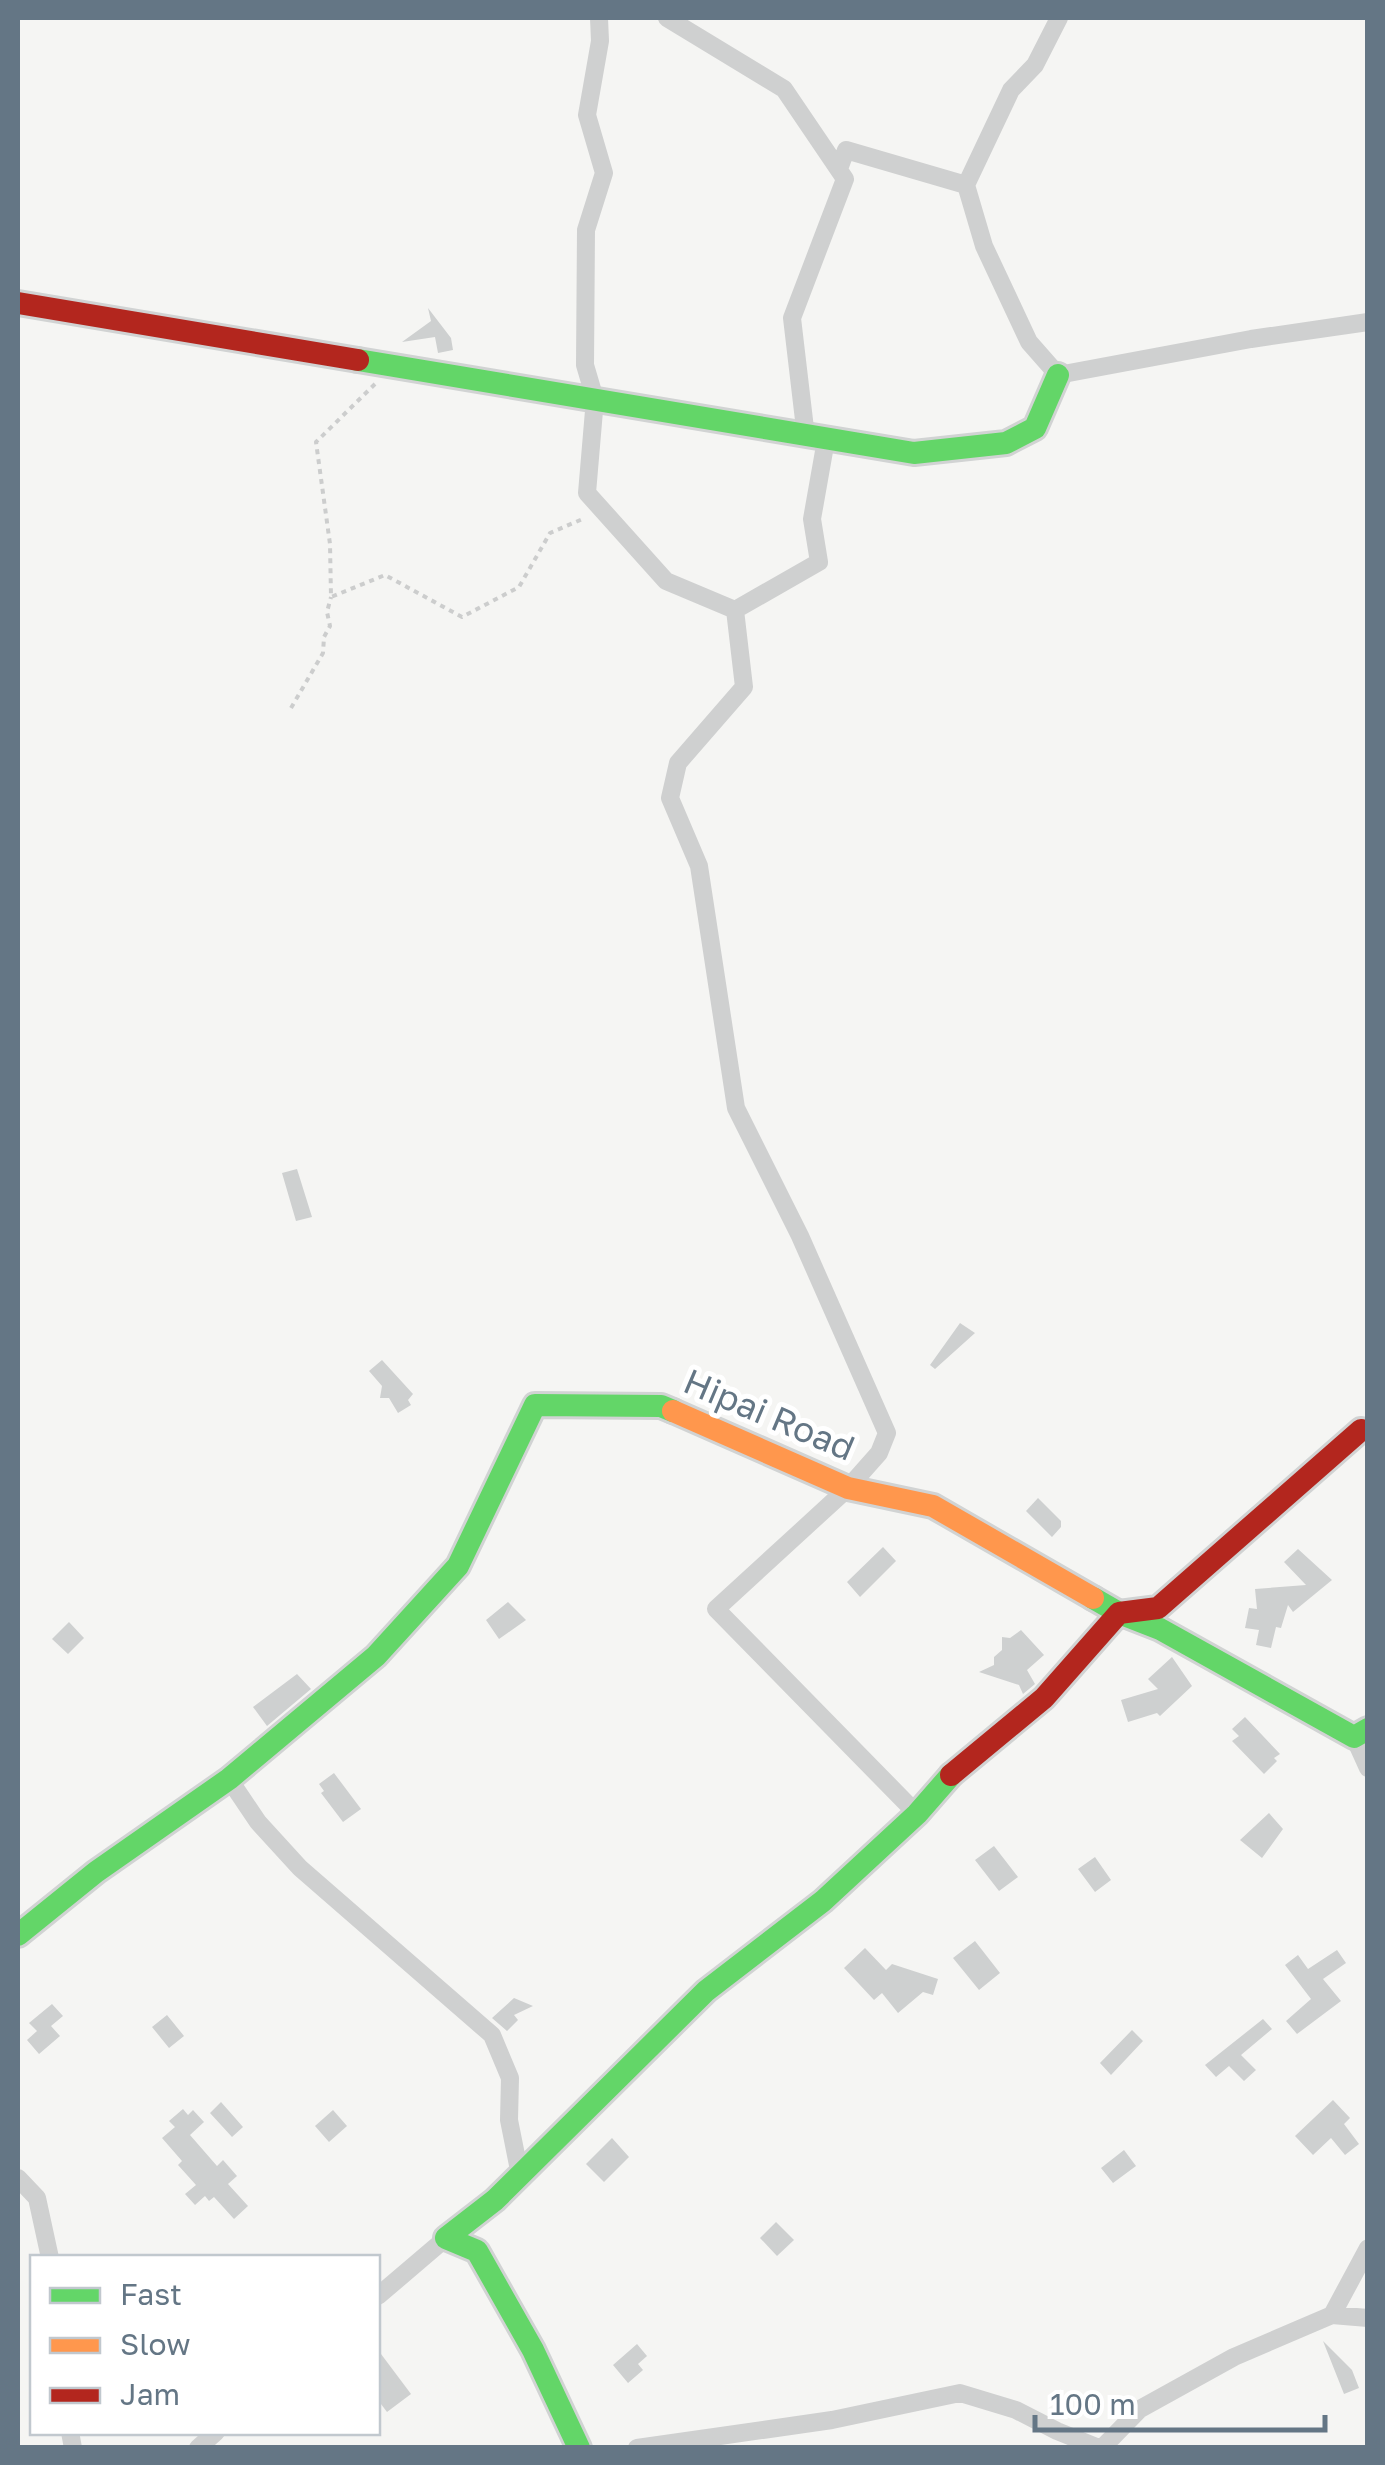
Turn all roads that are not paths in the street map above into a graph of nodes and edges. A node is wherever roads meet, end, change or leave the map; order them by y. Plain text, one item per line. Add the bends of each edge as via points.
1 (599, 18) edge
2 (667, 18) edge
3 (1059, 18) edge
4 (839, 169) junction
5 (966, 185) junction
6 (18, 303) edge
7 (1368, 322) edge
8 (1058, 375) junction
9 (595, 399) junction
10 (816, 438) junction
11 (735, 610) junction
12 (1361, 1430) dead end
13 (848, 1488) junction
14 (1119, 1612) junction
15 (1361, 1733) edge
16 (1368, 1768) edge
17 (229, 1779) junction
18 (917, 1814) junction
19 (18, 1934) edge
20 (520, 2175) junction
21 (18, 2178) edge
22 (446, 2238) junction
23 (1368, 2248) edge
24 (49, 2255) edge
25 (380, 2294) edge
26 (1332, 2315) junction
27 (1368, 2318) edge
28 (579, 2448) edge
29 (636, 2448) edge
30 (1101, 2448) edge

1 - 9 street via 587,114 604,173 586,230 585,365
2 - 4 street via 784,89
3 - 5 street via 1034,66 1011,90
4 - 5 street via 846,150
4 - 10 street via 846,179 792,318
5 - 8 street via 984,246 1029,342
6 - 9 street
7 - 8 street
8 - 10 street via 1035,428 1006,442 914,453
9 - 10 street
9 - 11 street via 588,493 666,581
10 - 11 street via 812,519 819,562
11 - 13 street via 744,687 678,763 670,798 699,866 736,1108 888,1433 879,1454
12 - 14 street via 1158,1608
13 - 14 street, Hipai Road via 933,1506
13 - 17 street, Hipai Road via 661,1406 535,1405 458,1566 376,1656
13 - 18 street via 716,1610
14 - 15 street, Hipai Road
14 - 18 street via 1044,1698 955,1770
15 - 16 street
17 - 19 street, Hipai Road
17 - 20 street via 300,1868 492,2035 510,2078 509,2120
18 - 20 street via 823,1900 706,1992
20 - 22 street
21 - 24 street via 38,2198
22 - 25 street
22 - 28 street via 476,2251
23 - 26 street
26 - 27 street
26 - 30 street via 1234,2357 1140,2409
29 - 30 street via 832,2420 960,2392

